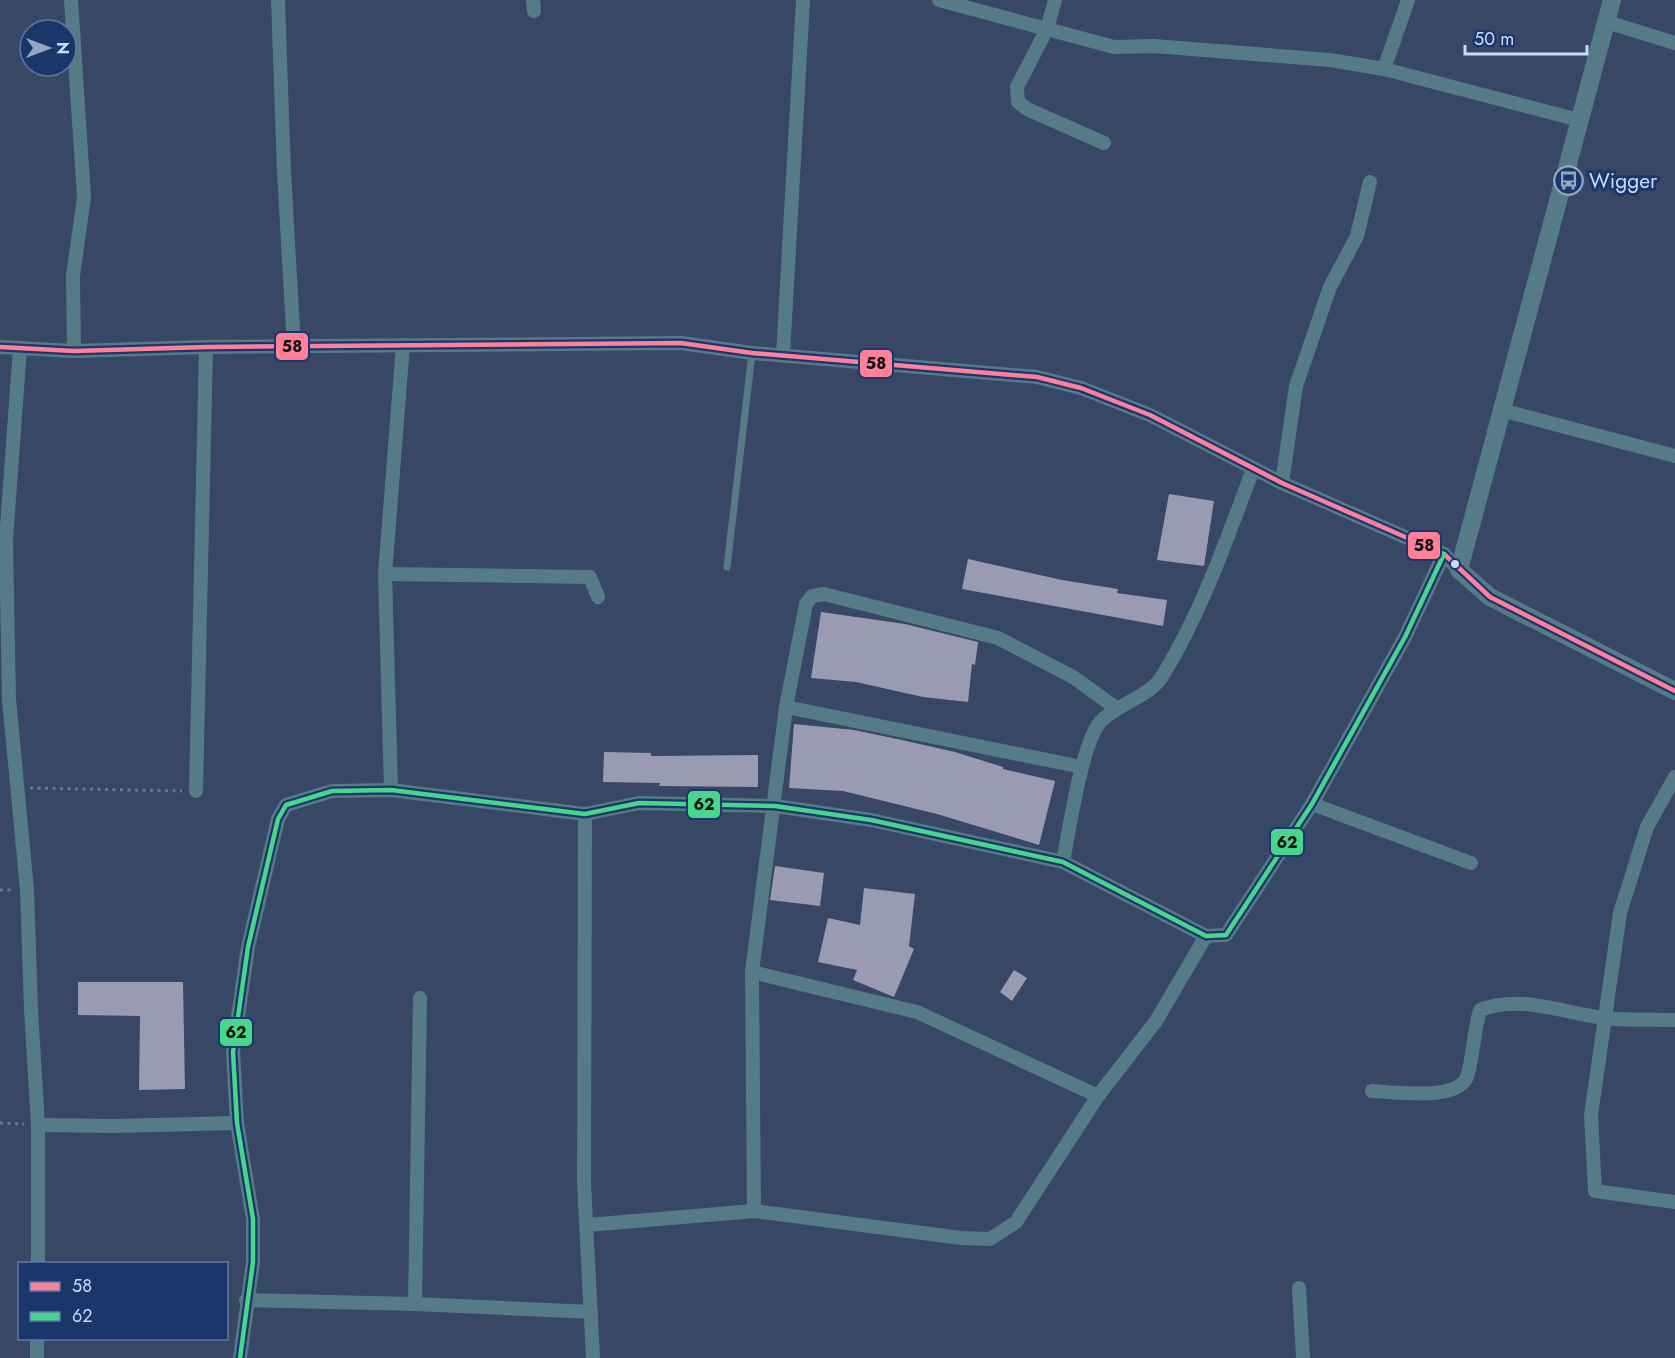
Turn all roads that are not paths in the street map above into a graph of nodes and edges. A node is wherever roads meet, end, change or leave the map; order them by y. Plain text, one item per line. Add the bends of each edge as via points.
1 (71, 0) edge
2 (278, 0) edge
3 (802, 0) edge
4 (939, 0) edge
5 (1055, 0) edge
6 (1408, 0) edge
7 (1612, 0) edge
8 (1607, 22) junction
9 (1047, 29) junction
10 (1675, 43) edge
11 (1384, 69) junction
12 (1579, 120) junction
13 (1104, 143) dead end
14 (1370, 182) dead end
15 (403, 345) junction
16 (0, 347) edge
17 (206, 347) junction
18 (294, 347) junction
19 (20, 348) junction
20 (74, 351) junction
21 (752, 353) junction
22 (783, 355) junction
23 (1501, 410) junction
24 (1675, 456) edge
25 (1253, 469) junction
26 (1282, 483) junction
27 (1444, 554) junction
28 (727, 567) dead end
29 (1459, 570) junction
30 (385, 574) junction
31 (598, 597) dead end
32 (1675, 691) edge
33 (786, 707) junction
34 (1116, 708) junction
35 (1082, 767) junction
36 (1675, 777) edge
37 (391, 790) junction
38 (196, 791) road end
39 (1312, 804) junction
40 (775, 806) junction
41 (585, 814) junction
42 (1063, 862) junction
43 (1471, 863) dead end
44 (1206, 936) junction
45 (752, 972) junction
46 (420, 998) dead end
47 (1606, 1018) junction
48 (1675, 1020) edge
49 (1372, 1091) dead end
50 (1098, 1096) junction
51 (237, 1123) junction
52 (38, 1125) junction
53 (1675, 1202) edge
54 (754, 1211) junction
55 (587, 1225) junction
56 (38, 1262) edge
57 (1299, 1288) dead end
58 (246, 1300) junction
59 (415, 1304) junction
60 (591, 1312) junction
61 (38, 1340) edge
62 (37, 1358) edge
63 (240, 1358) edge
64 (592, 1358) edge
65 (1303, 1358) edge

1 - 20 street via 84,197 73,276
2 - 18 street
3 - 22 street
4 - 9 street
5 - 9 street
6 - 11 street
7 - 8 street
8 - 10 street
8 - 12 street
9 - 11 street via 1114,47 1154,46 1330,60
9 - 13 street via 1017,87 1018,102
11 - 12 street
12 - 23 street
14 - 26 street via 1358,236 1330,287 1296,386
15 - 18 street
15 - 21 street via 681,343
15 - 30 street
16 - 19 street
17 - 18 street
17 - 20 street
17 - 38 street
19 - 20 street
19 - 52 street via 6,540 9,699 27,890
21 - 22 street
21 - 28 lane
22 - 25 street via 1037,377 1082,388 1150,415
23 - 24 street
23 - 29 street
25 - 26 street
25 - 34 street via 1223,552 1182,645 1160,679
26 - 27 street
27 - 29 street
27 - 39 street via 1405,637
29 - 32 street via 1490,597
30 - 31 street via 590,577
30 - 37 street
33 - 34 street via 806,604 812,596 824,594 999,638 1073,677
33 - 35 street
33 - 40 street
34 - 35 street via 1099,723
35 - 42 street
36 - 47 street via 1647,827 1620,913
37 - 41 street
37 - 51 street via 332,791 308,797 286,805 278,819 237,1012 233,1052
39 - 43 street
39 - 44 street via 1226,935
40 - 41 street via 639,803
40 - 42 street via 871,820
40 - 45 street
41 - 55 street
42 - 44 street
44 - 50 street via 1156,1021
45 - 50 street via 917,1012
45 - 54 street
46 - 59 street
47 - 48 street
47 - 49 street via 1496,1003 1480,1010 1466,1078 1457,1088 1435,1094
47 - 53 street via 1590,1115 1595,1191
50 - 54 street via 1016,1222 990,1239
51 - 52 street
51 - 58 street via 254,1219 254,1262
52 - 56 street
54 - 55 street
55 - 60 street
57 - 65 street
58 - 59 street
58 - 63 street
59 - 60 street
60 - 64 street
61 - 62 street

